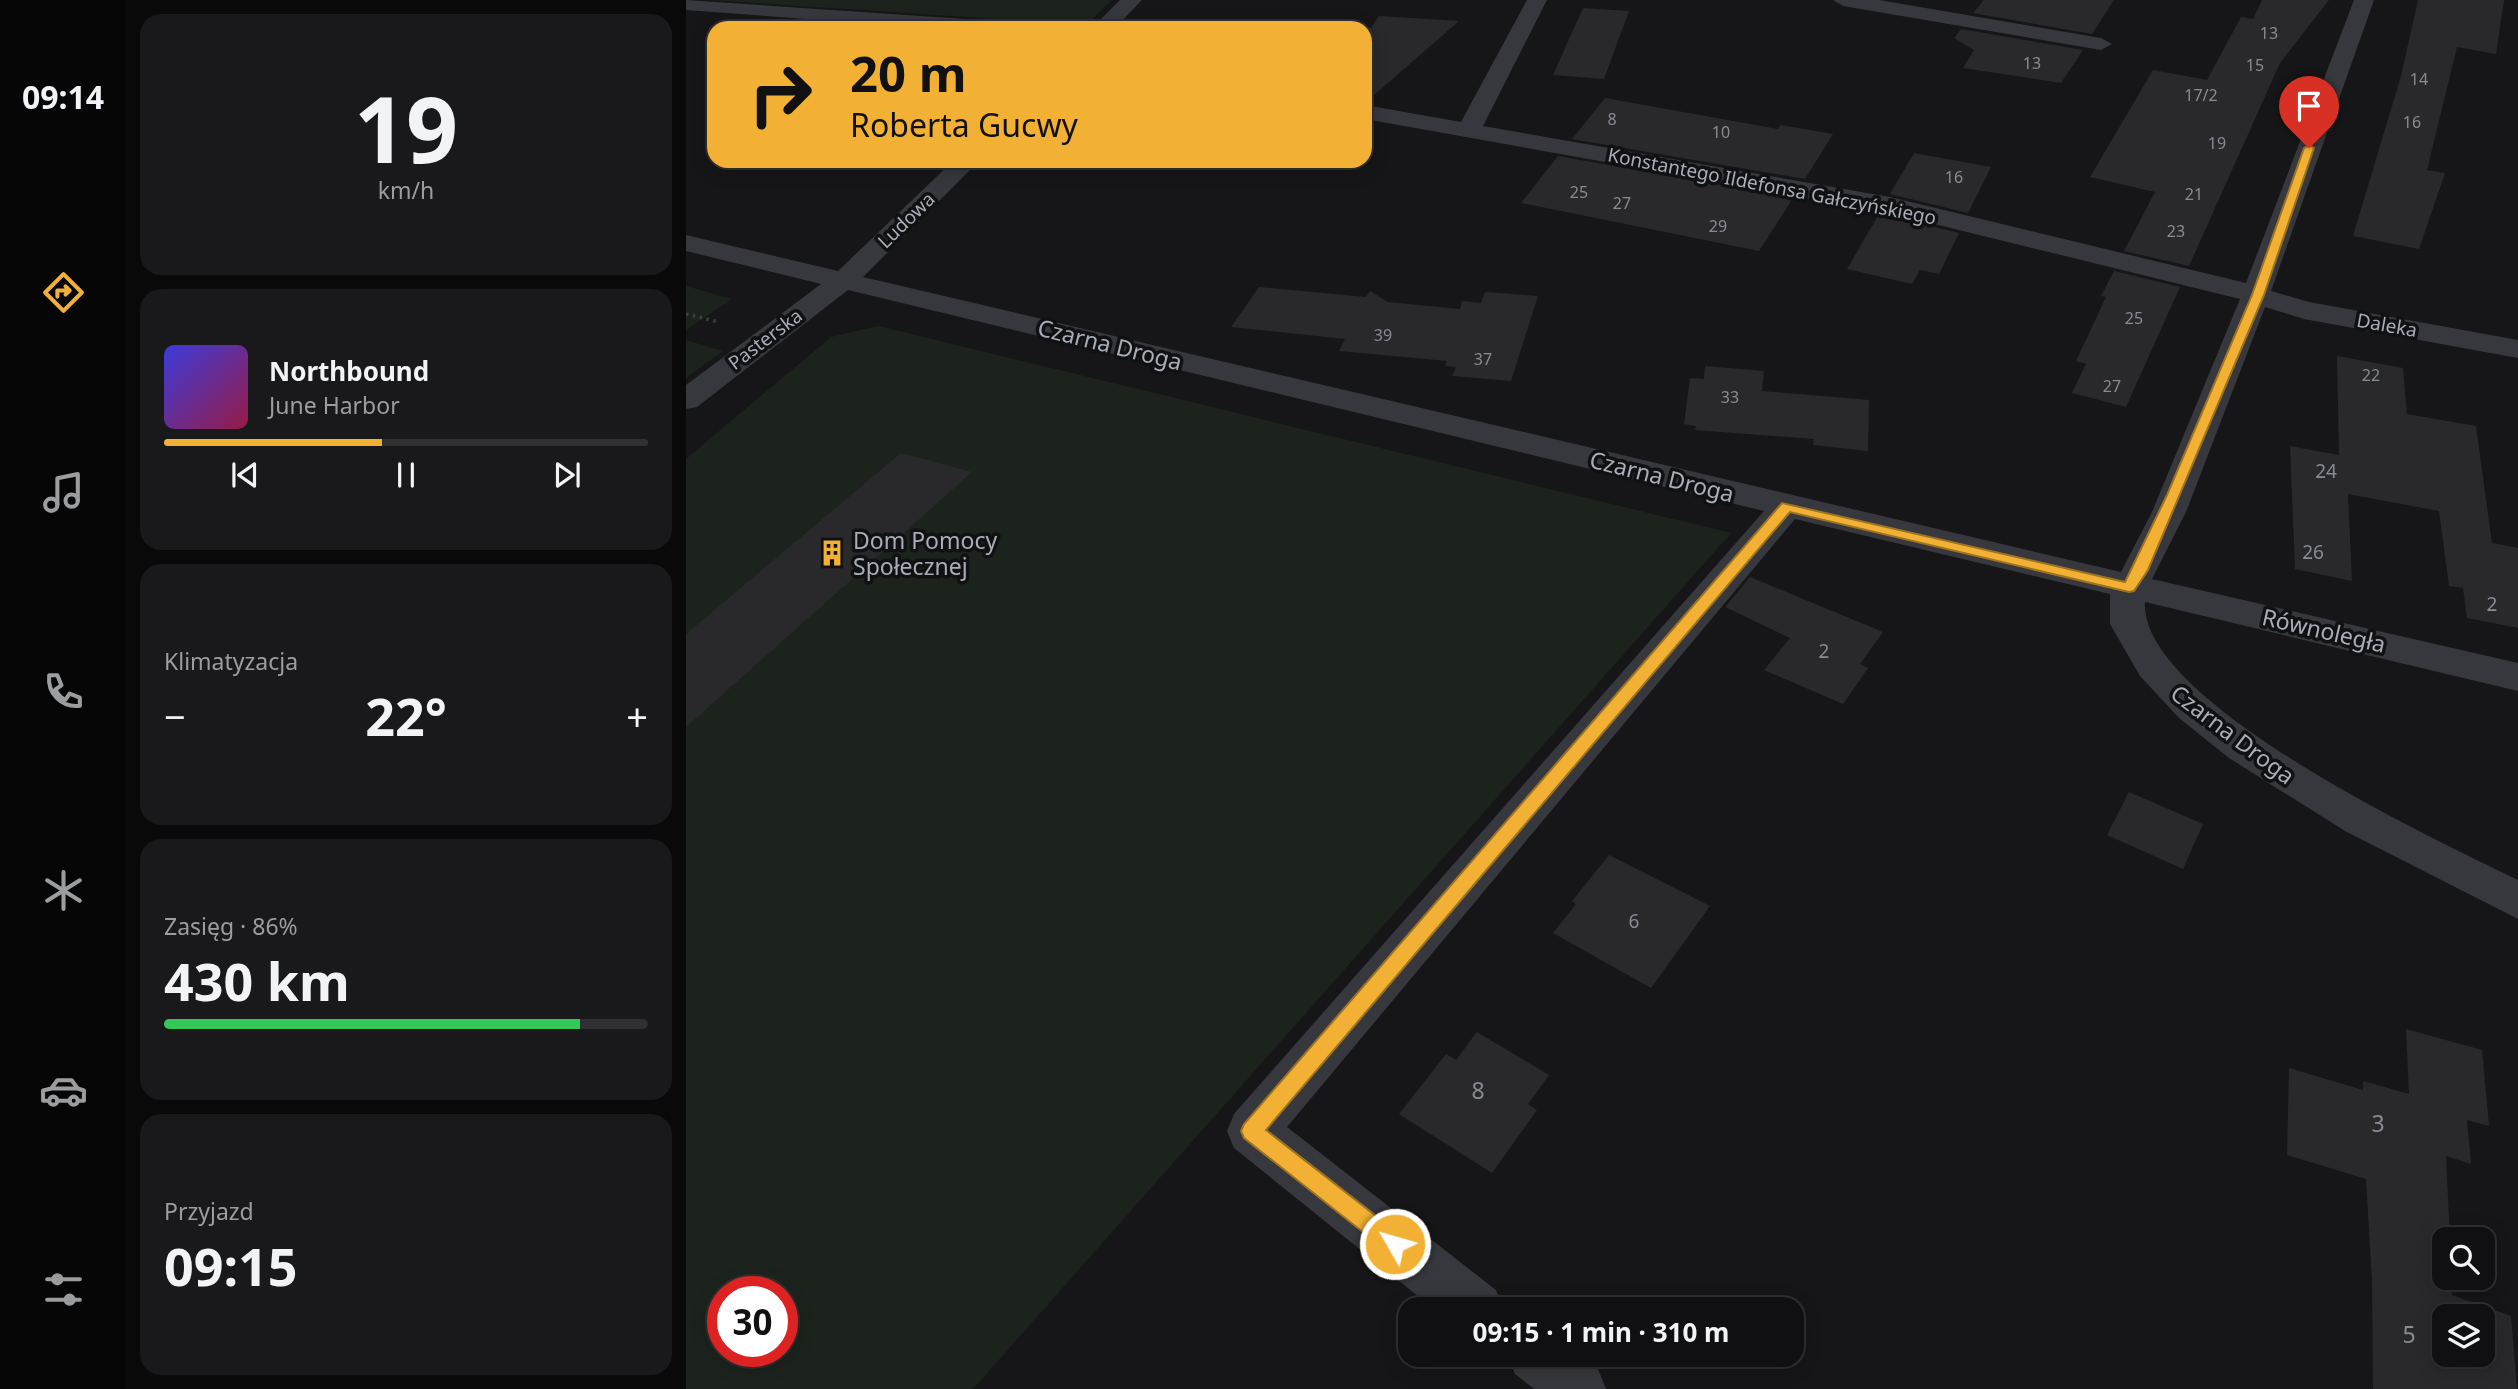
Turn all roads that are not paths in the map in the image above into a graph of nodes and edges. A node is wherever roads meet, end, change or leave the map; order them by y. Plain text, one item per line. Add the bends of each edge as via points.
1 (1132, 0) edge
2 (1537, 0) edge
3 (1843, 0) edge
4 (2364, 0) edge
5 (686, 4) edge
6 (916, 21) edge
7 (1110, 21) edge
8 (2101, 44) dead end
9 (1372, 113) edge
10 (1469, 130) junction
11 (960, 168) edge
12 (686, 243) edge
13 (845, 279) junction
14 (2258, 295) junction
15 (2518, 349) edge
16 (686, 400) edge
17 (1787, 506) junction
18 (2129, 587) junction
19 (2518, 677) edge
20 (2518, 901) edge
21 (1462, 1297) edge
22 (1551, 1367) edge
23 (1578, 1389) edge

1 - 7 street
2 - 10 street
3 - 8 street
4 - 14 street
5 - 6 street
9 - 10 street, Konstantego Ildefonsa Gałczyńskiego
10 - 14 street, Konstantego Ildefonsa Gałczyńskiego via 1889,205
11 - 13 street, Ludowa
12 - 13 street, Czarna Droga
13 - 16 street, Pasterska
13 - 17 street, Czarna Droga
14 - 15 street, Daleka via 2304,310
14 - 18 street via 2141,570
17 - 18 street, Czarna Droga
17 - 21 street via 1252,1131
18 - 19 street, Równoległa
18 - 20 street, Czarna Droga via 2127,623 2162,680 2190,707 2280,773
22 - 23 street

